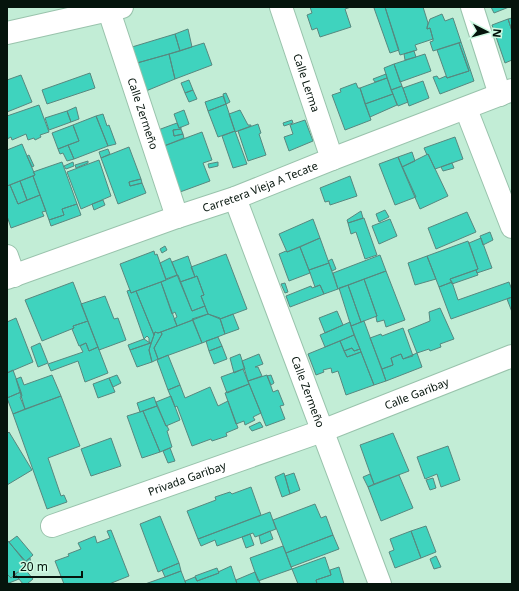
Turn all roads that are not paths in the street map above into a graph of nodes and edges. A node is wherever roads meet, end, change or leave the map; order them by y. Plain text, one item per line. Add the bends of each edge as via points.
1 (281, 7) edge
2 (472, 7) edge
3 (116, 9) edge
4 (7, 33) edge
5 (506, 92) edge
6 (466, 108) junction
7 (332, 159) junction
8 (235, 198) junction
9 (177, 217) junction
10 (512, 227) edge
11 (9, 270) edge
12 (512, 356) edge
13 (322, 431) junction
14 (52, 526) dead end
15 (380, 584) edge

1 - 7 street, Calle Lerma
2 - 5 street
3 - 4 street
3 - 9 street, Calle Zermeño
5 - 6 street, Carretera Vieja A Tecate
6 - 7 street, Carretera Vieja A Tecate
6 - 10 street
7 - 8 street, Carretera Vieja A Tecate
8 - 9 street, Carretera Vieja A Tecate
8 - 13 street, Calle Zermeño
9 - 11 street, Carretera Vieja A Tecate
12 - 13 street, Calle Garibay
13 - 14 street, Privada Garibay
13 - 15 street, Calle Zermeño

